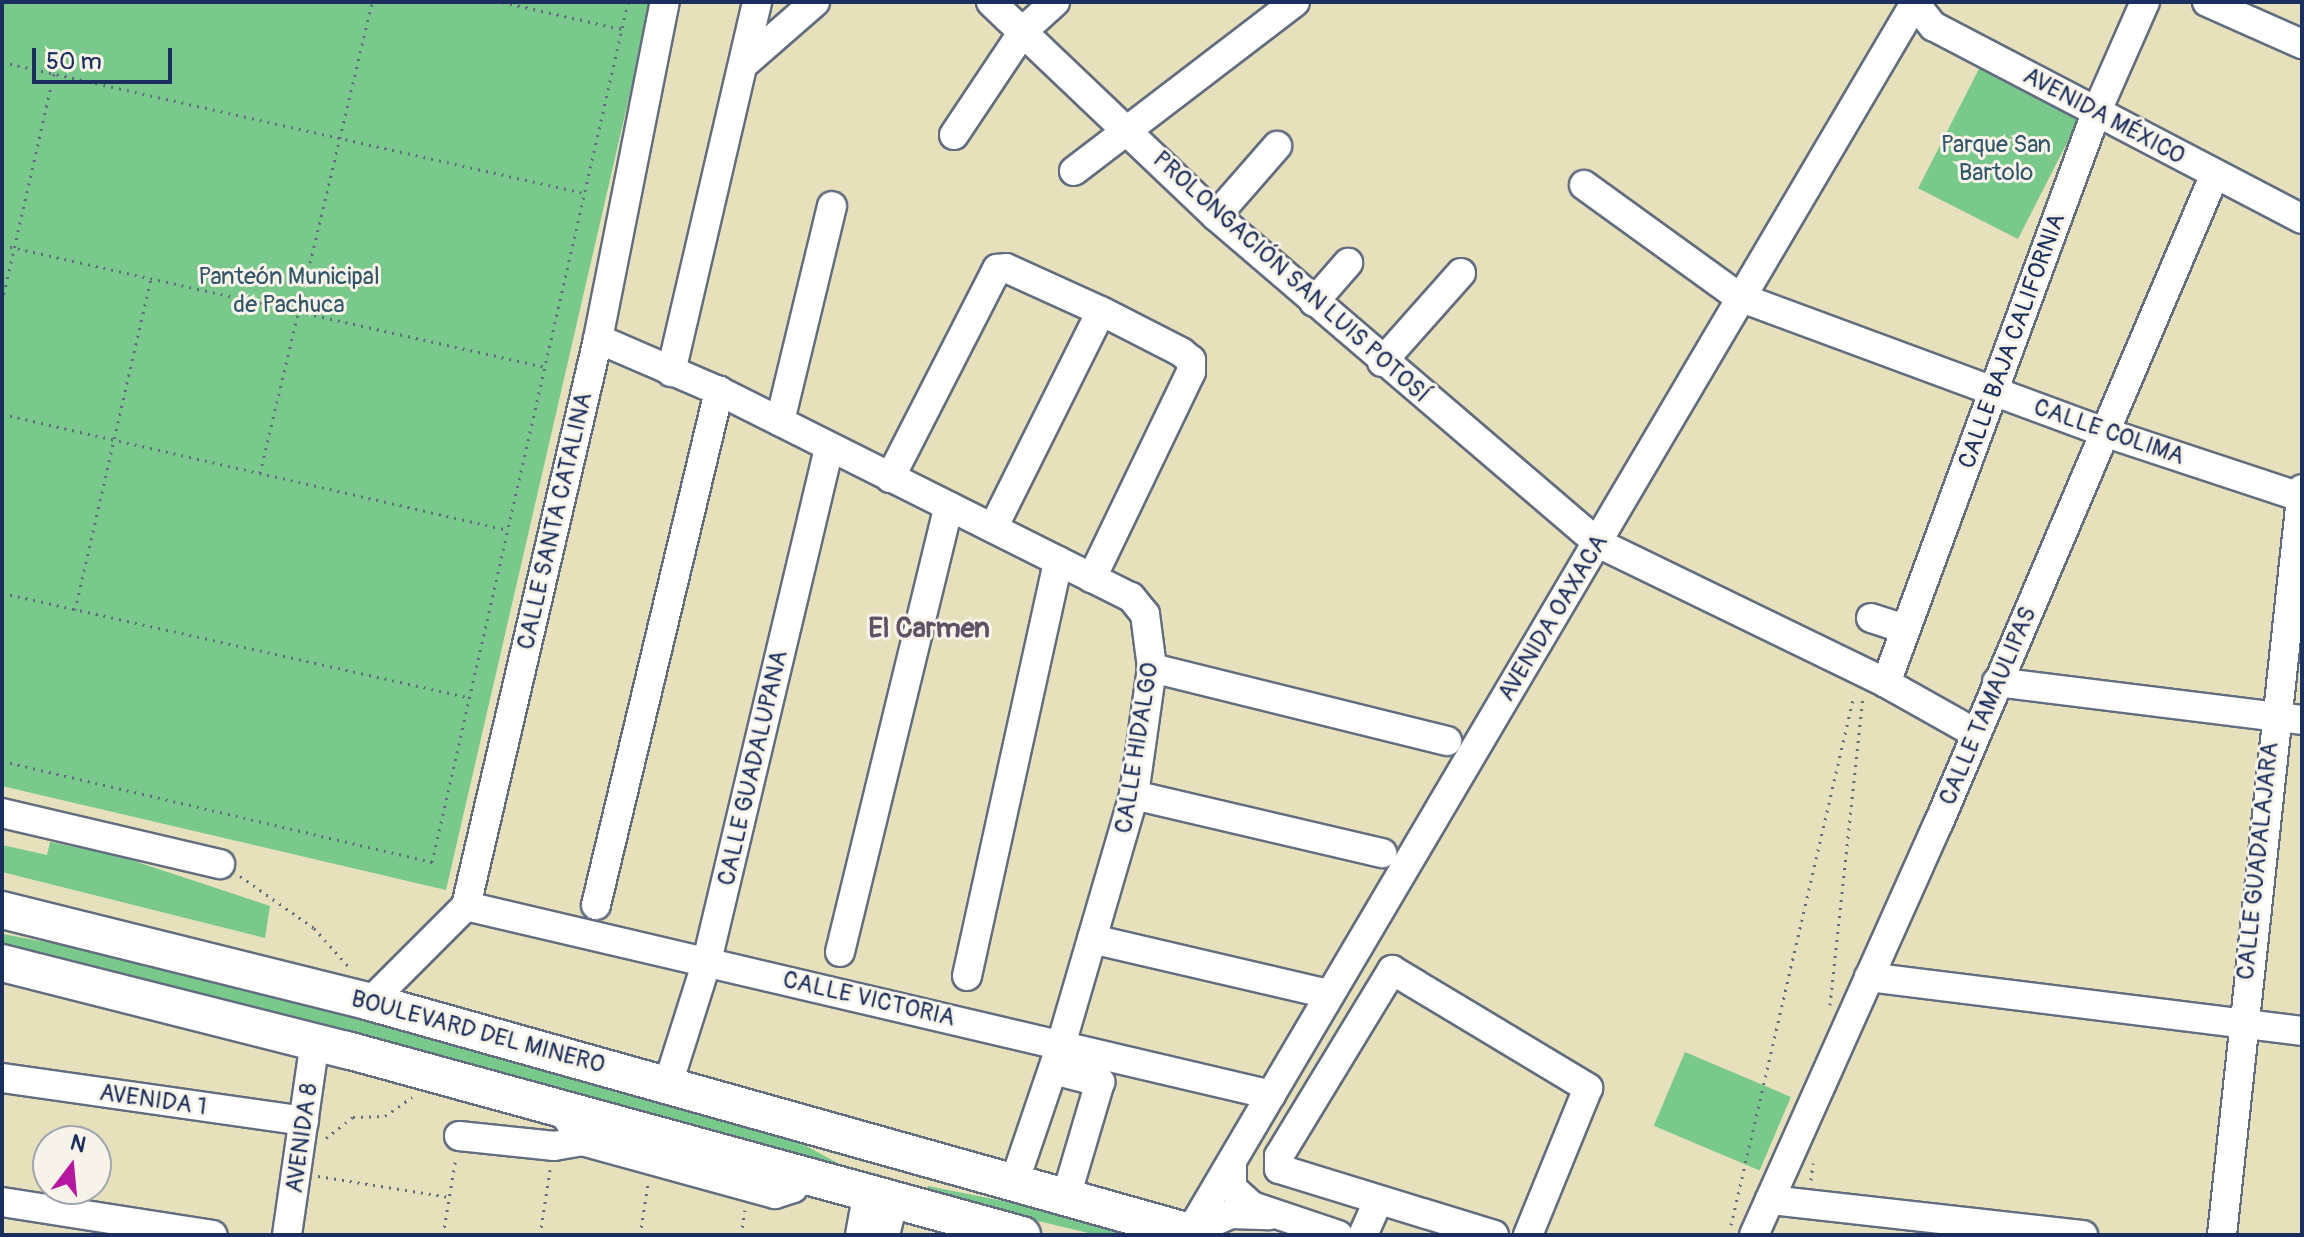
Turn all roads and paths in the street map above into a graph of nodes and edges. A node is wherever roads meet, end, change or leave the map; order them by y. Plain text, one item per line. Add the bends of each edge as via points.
1 (372, 2) edge
2 (502, 2) edge
3 (628, 2) edge
4 (665, 2) edge
5 (757, 2) edge
6 (815, 2) edge
7 (991, 2) edge
8 (1055, 2) edge
9 (1295, 2) edge
10 (1914, 2) edge
11 (2145, 2) edge
12 (2207, 2) edge
13 (622, 29) junction
14 (1024, 30) junction
15 (2302, 44) edge
16 (2, 62) edge
17 (744, 64) junction
18 (54, 74) junction
19 (2096, 113) junction
20 (1128, 129) junction
21 (954, 135) dead end
22 (339, 138) junction
23 (1277, 146) dead end
24 (1074, 171) dead end
25 (2215, 174) junction
26 (1584, 185) dead end
27 (585, 194) junction
28 (832, 206) dead end
29 (1216, 216) junction
30 (2302, 219) edge
31 (2, 245) edge
32 (14, 248) junction
33 (1348, 263) dead end
34 (1461, 273) dead end
35 (151, 279) junction
36 (1739, 297) junction
37 (2, 302) edge
38 (1314, 302) junction
39 (1101, 311) junction
40 (298, 312) junction
41 (598, 339) junction
42 (1382, 362) junction
43 (545, 367) junction
44 (671, 372) junction
45 (719, 391) junction
46 (1993, 392) junction
47 (2, 414) edge
48 (780, 421) junction
49 (2107, 433) junction
50 (114, 440) junction
51 (829, 448) junction
52 (260, 473) junction
53 (890, 478) junction
54 (2302, 489) edge
55 (949, 506) junction
56 (2300, 515) edge
57 (993, 528) junction
58 (508, 530) junction
59 (1598, 543) junction
60 (1058, 561) junction
61 (1092, 578) junction
62 (2, 593) edge
63 (75, 610) junction
64 (1871, 618) dead end
65 (1905, 629) junction
66 (1152, 668) junction
67 (1857, 680) dead end
68 (1997, 682) junction
69 (1875, 690) junction
70 (470, 698) junction
71 (2274, 717) junction
72 (2302, 720) edge
73 (1975, 733) junction
74 (1447, 741) dead end
75 (2, 761) edge
76 (1134, 795) junction
77 (2, 813) edge
78 (1382, 853) dead end
79 (220, 864) joint
80 (596, 905) dead end
81 (466, 906) junction
82 (2, 910) edge
83 (1092, 939) junction
84 (840, 952) dead end
85 (707, 961) junction
86 (2, 963) edge
87 (967, 976) dead end
88 (1869, 977) junction
89 (1328, 994) junction
90 (370, 1002) junction
91 (1829, 1013) dead end
92 (2241, 1024) junction
93 (2302, 1031) edge
94 (1353, 1035) junction
95 (315, 1041) junction
96 (1057, 1058) junction
97 (1333, 1067) junction
98 (2, 1078) edge
99 (668, 1084) junction
100 (417, 1095) dead end
101 (1271, 1095) junction
102 (560, 1107) junction
103 (304, 1121) junction
104 (827, 1132) junction
105 (459, 1136) joint
106 (582, 1141) junction
107 (323, 1145) dead end
108 (554, 1146) junction
109 (1238, 1152) junction
110 (1814, 1156) dead end
111 (652, 1160) junction
112 (951, 1168) junction
113 (802, 1173) junction
114 (315, 1175) dead end
115 (1013, 1186) junction
116 (1810, 1188) dead end
117 (882, 1190) junction
118 (449, 1197) junction
119 (1065, 1200) junction
120 (1770, 1200) junction
121 (1378, 1201) junction
122 (2, 1202) edge
123 (1271, 1215) junction
124 (1420, 1225) edge
125 (1195, 1234) edge
126 (212, 1235) edge
127 (287, 1235) edge
128 (443, 1235) edge
129 (540, 1235) edge
130 (640, 1235) edge
131 (860, 1235) edge
132 (885, 1235) edge
133 (1022, 1235) edge
134 (1338, 1235) edge
135 (1363, 1235) edge
136 (1494, 1235) edge
137 (1528, 1235) edge
138 (1729, 1235) edge
139 (1754, 1235) edge
140 (2083, 1235) edge
141 (2222, 1235) edge

1 - 22 path
2 - 13 path
3 - 13 path
4 - 41 street, CALLE SANTA CATALINA
5 - 17 street
6 - 17 street
7 - 14 street, PROLONGACIÓN SAN LUIS POTOSÍ
8 - 14 street
9 - 20 street
10 - 19 street, AVENIDA MÉXICO via 1933,26
10 - 36 street, AVENIDA OAXACA
11 - 19 street, CALLE BAJA CALIFORNIA
12 - 15 street
13 - 27 path
14 - 20 street, PROLONGACIÓN SAN LUIS POTOSÍ
14 - 21 street
16 - 18 path
17 - 44 street
18 - 22 path
18 - 32 path
19 - 25 street, AVENIDA MÉXICO
19 - 46 street, CALLE BAJA CALIFORNIA
20 - 24 street
20 - 29 street, PROLONGACIÓN SAN LUIS POTOSÍ
22 - 27 path
22 - 40 path
23 - 29 street
25 - 30 street, AVENIDA MÉXICO
25 - 49 street, CALLE TAMAULIPAS
26 - 36 street, CALLE COLIMA
27 - 43 path
28 - 48 street
29 - 38 street, PROLONGACIÓN SAN LUIS POTOSÍ
31 - 32 path
32 - 35 path
32 - 37 path
33 - 38 street
34 - 42 street
35 - 40 path
35 - 50 path
36 - 46 street, CALLE COLIMA
36 - 59 street, AVENIDA OAXACA
38 - 42 street, PROLONGACIÓN SAN LUIS POTOSÍ
39 - 53 street via 1006,268 997,269
39 - 57 street
39 - 61 street via 1191,360 1191,372
40 - 43 path
40 - 52 path
41 - 44 street, CALLE HIDALGO
41 - 81 street, CALLE SANTA CATALINA
42 - 59 street, PROLONGACIÓN SAN LUIS POTOSÍ
43 - 58 path
44 - 45 street, CALLE HIDALGO
45 - 48 street, CALLE HIDALGO
45 - 80 street
46 - 49 street, CALLE COLIMA
46 - 65 street, CALLE BAJA CALIFORNIA
47 - 50 path
48 - 51 street, CALLE HIDALGO
49 - 56 street, CALLE COLIMA
49 - 68 street, CALLE TAMAULIPAS
50 - 52 path
50 - 63 path
51 - 53 street, CALLE HIDALGO
51 - 85 street, CALLE GUADALUPANA
52 - 58 path
53 - 55 street, CALLE HIDALGO
54 - 56 street, CALLE GUADALAJARA
55 - 57 street, CALLE HIDALGO
55 - 84 street
56 - 71 street, CALLE GUADALAJARA
57 - 60 street, CALLE HIDALGO
58 - 70 path
59 - 69 street, PROLONGACIÓN SAN LUIS POTOSÍ
59 - 89 street, AVENIDA OAXACA
60 - 61 street, CALLE HIDALGO
60 - 87 street
61 - 66 street, CALLE HIDALGO via 1131,597 1145,614
62 - 63 path
63 - 70 path
64 - 65 street
65 - 69 street, CALLE BAJA CALIFORNIA
66 - 74 street
66 - 76 street, CALLE HIDALGO
67 - 138 path
68 - 71 street
68 - 73 street, CALLE TAMAULIPAS
69 - 73 street, PROLONGACIÓN SAN LUIS POTOSÍ
69 - 91 path
70 - 75 path via 432,862
71 - 72 street
71 - 92 street, CALLE GUADALAJARA
73 - 88 street, CALLE TAMAULIPAS
76 - 78 street
76 - 83 street, CALLE HIDALGO
77 - 79 street
79 - 90 path via 314,928 345,959
81 - 85 street, CALLE VICTORIA
81 - 90 street
82 - 90 main road, BOULEVARD DEL MINERO
83 - 89 street
83 - 96 street, CALLE HIDALGO
85 - 96 street, CALLE VICTORIA
85 - 99 street, CALLE GUADALUPANA
86 - 95 main road
88 - 92 street
88 - 120 street, CALLE TAMAULIPAS
89 - 101 street, AVENIDA OAXACA
90 - 99 main road, BOULEVARD DEL MINERO
92 - 93 street
92 - 141 street, CALLE GUADALAJARA
94 - 97 street
94 - 101 street
94 - 137 street via 1392,970 1398,969 1588,1088
95 - 102 main road
95 - 103 street, AVENIDA 8
96 - 101 street, CALLE VICTORIA
96 - 115 street, CALLE HIDALGO
96 - 119 street via 1100,1082
97 - 109 street
97 - 121 street via 1277,1163 1284,1173
98 - 103 street, AVENIDA 1
99 - 104 main road, BOULEVARD DEL MINERO
100 - 107 path via 385,1116 353,1117
101 - 109 street, AVENIDA OAXACA
102 - 106 street
102 - 113 main road
103 - 127 street, AVENIDA 8
104 - 112 main road, BOULEVARD DEL MINERO
104 - 117 main road
105 - 108 street
105 - 118 path
106 - 108 street
106 - 111 street
108 - 129 path
109 - 123 street via 1232,1188
109 - 125 street, AVENIDA OAXACA
110 - 116 path
111 - 113 street via 775,1194 793,1188
111 - 130 path
112 - 115 main road, BOULEVARD DEL MINERO
112 - 117 main road
113 - 117 main road
114 - 118 path
115 - 119 main road, BOULEVARD DEL MINERO
117 - 131 street
117 - 132 street
117 - 133 main road
118 - 128 path
119 - 125 main road, BOULEVARD DEL MINERO
120 - 139 street, CALLE TAMAULIPAS
120 - 140 street
121 - 124 street
121 - 135 street
122 - 126 street
123 - 125 street via 1231,1214
123 - 134 street
124 - 136 street

